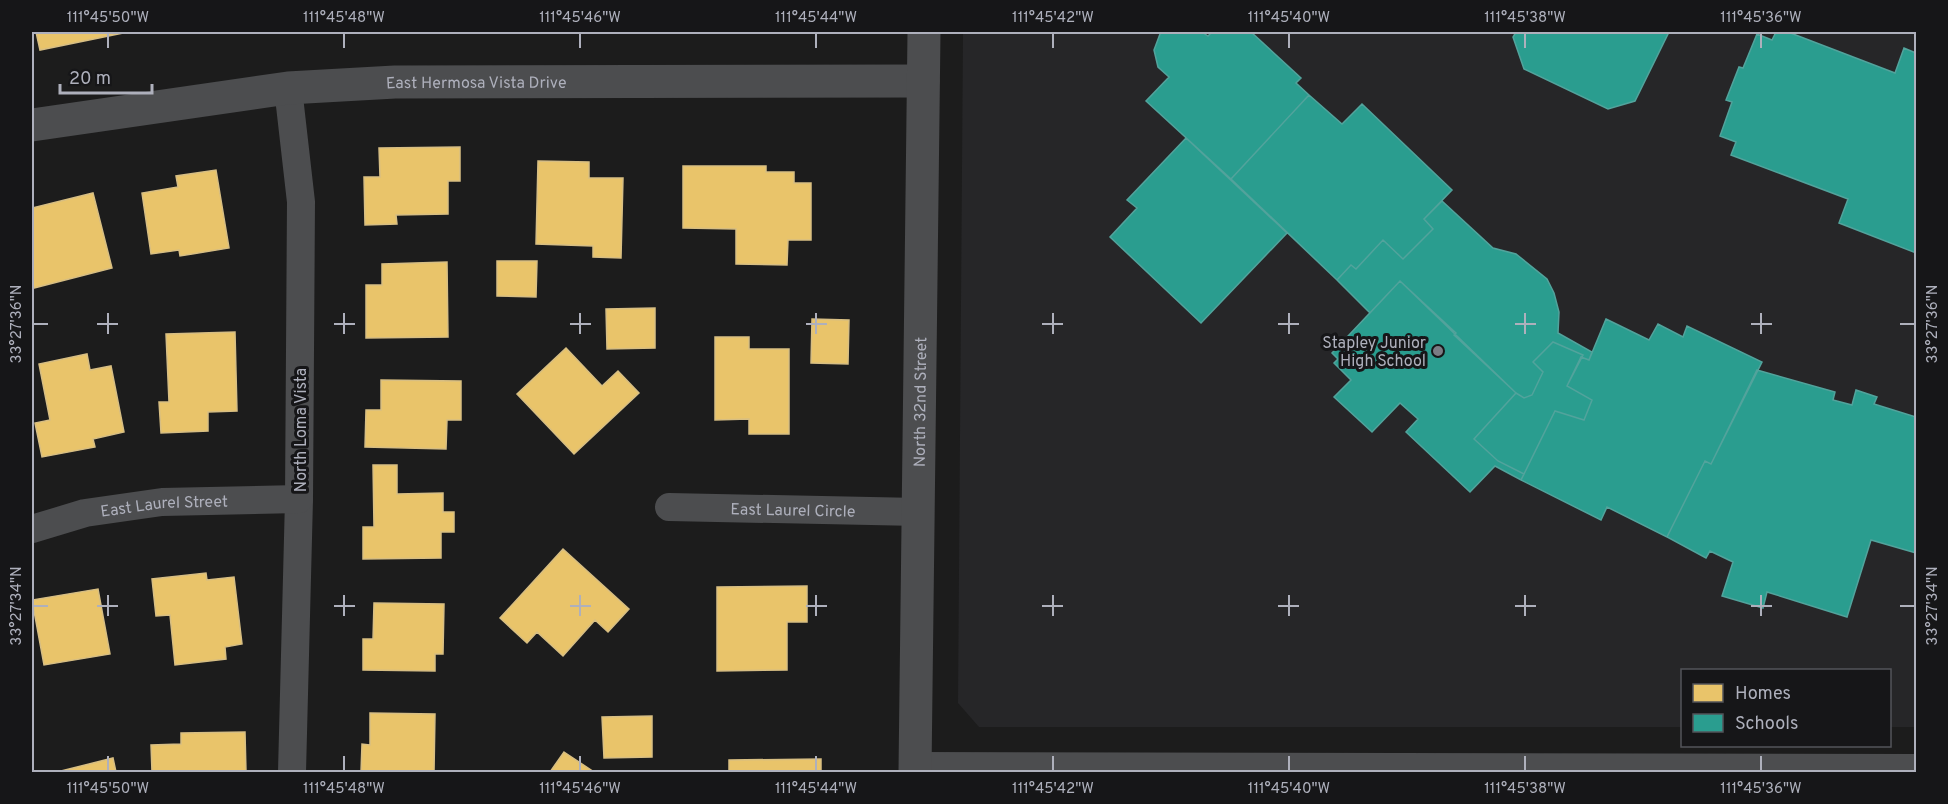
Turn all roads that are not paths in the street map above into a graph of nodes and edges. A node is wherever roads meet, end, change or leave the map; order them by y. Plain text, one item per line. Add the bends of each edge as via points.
1 (924, 32) edge
2 (923, 81) junction
3 (288, 88) junction
4 (32, 126) edge
5 (299, 499) junction
6 (669, 507) dead end
7 (919, 512) junction
8 (32, 529) edge
9 (1917, 768) edge
10 (915, 769) edge
11 (292, 772) edge

1 - 2 street, North 32nd Street
2 - 3 street, East Hermosa Vista Drive via 395,82
2 - 7 street, North 32nd Street
3 - 4 street, East Hermosa Vista Drive
3 - 5 street, North Loma Vista via 301,202
5 - 8 street, East Laurel Street via 162,502 85,513
5 - 11 street, North Loma Vista
6 - 7 street, East Laurel Circle
7 - 10 street, North 32nd Street
9 - 10 street

